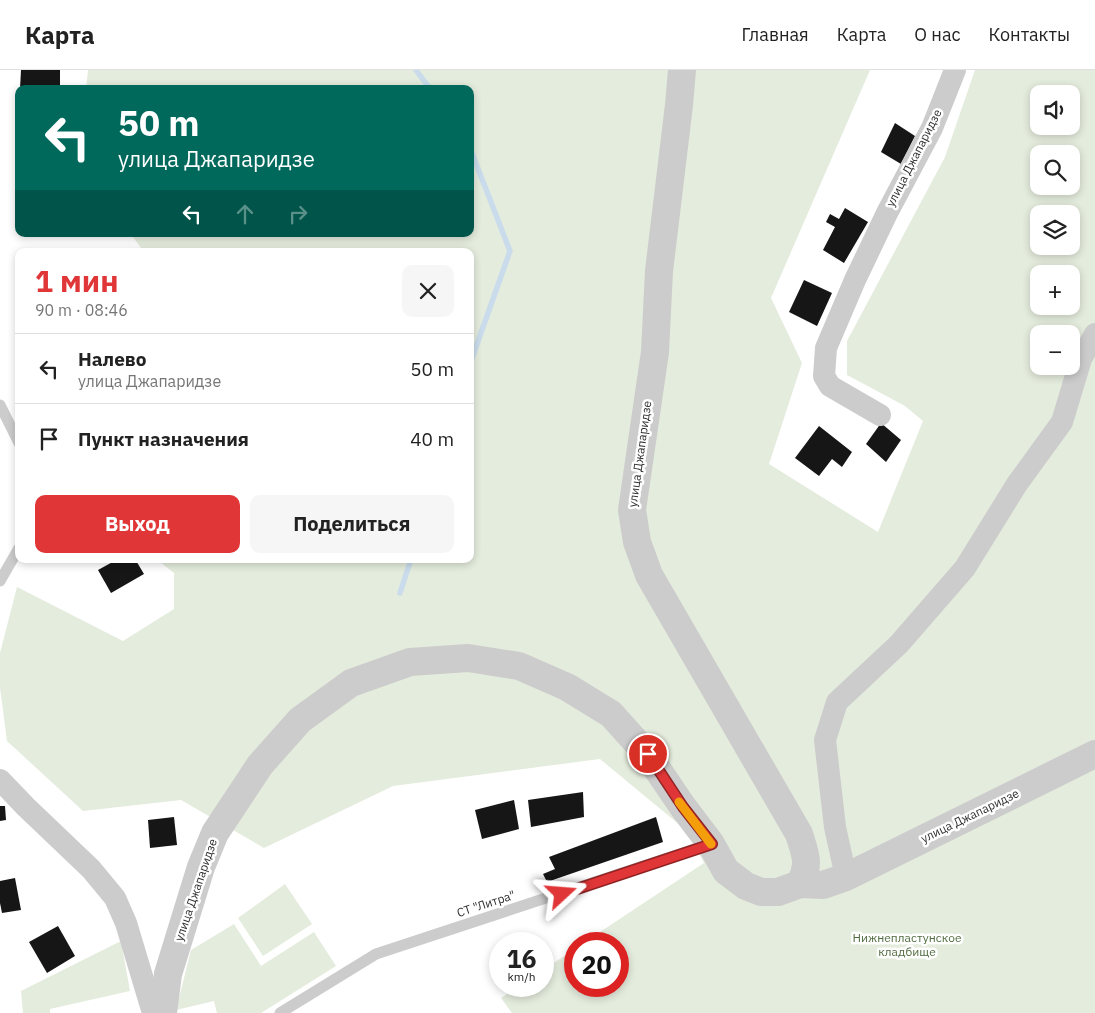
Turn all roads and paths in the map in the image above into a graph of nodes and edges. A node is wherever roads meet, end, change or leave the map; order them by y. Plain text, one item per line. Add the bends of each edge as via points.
1 (682, 70) edge
2 (955, 70) edge
3 (1095, 334) edge
4 (0, 406) edge
5 (880, 415) dead end
6 (15, 435) edge
7 (15, 555) edge
8 (0, 581) edge
9 (1095, 754) edge
10 (0, 780) edge
11 (712, 844) junction
12 (846, 877) junction
13 (800, 884) junction
14 (153, 1013) edge
15 (163, 1013) edge
16 (280, 1013) edge

1 - 13 street, улица Джапаридзе via 659,271 655,352 632,510 637,542 649,575 799,834 806,855 806,870
2 - 5 street, улица Джапаридзе via 932,128 887,212 826,348 824,376 830,386
3 - 12 street via 1080,359 1062,422 1017,484 965,568 899,644 837,702 825,740 835,827
4 - 6 lane
7 - 8 lane
9 - 12 street, улица Джапаридзе
10 - 14 street via 91,869 115,898
11 - 13 street, улица Джапаридзе via 726,871 746,886 761,892 778,892
11 - 15 street, улица Джапаридзе via 648,754 618,721 567,687 519,666 468,658 410,662 351,683 300,720 260,765 215,833 201,867 168,974
11 - 16 lane, СТ "Литра" via 376,954
12 - 13 street, улица Джапаридзе via 824,885

